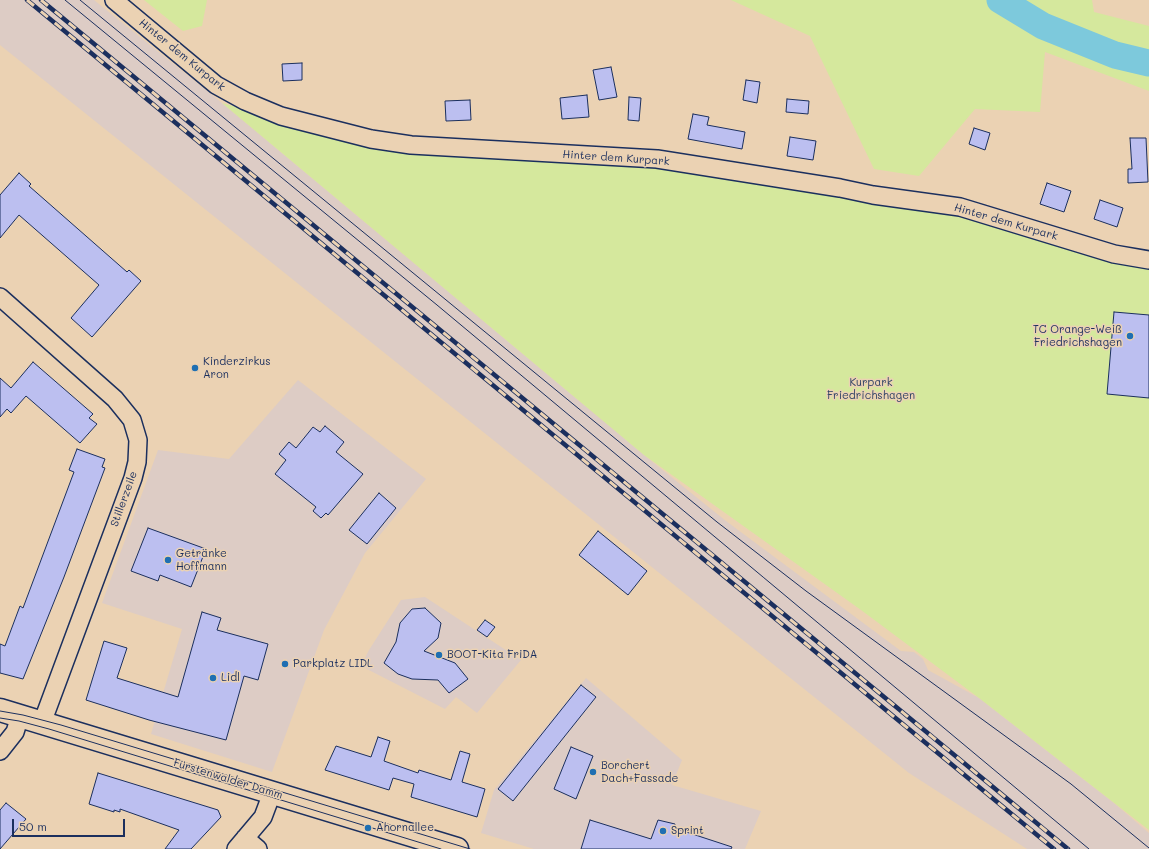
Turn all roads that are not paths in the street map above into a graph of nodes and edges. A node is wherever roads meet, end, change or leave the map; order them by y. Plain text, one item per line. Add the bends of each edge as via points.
1 (114, 0) edge
2 (1149, 260) edge
3 (0, 297) edge
4 (10, 713) edge
5 (42, 723) junction
6 (0, 751) edge
7 (272, 793) junction
8 (246, 846) edge
9 (457, 849) edge

1 - 2 street, Hinter dem Kurpark via 216,85 245,102 281,116 371,139 412,145 657,159 840,188 873,196 960,208 1114,254
3 - 5 street, Stillerzeile via 111,394 132,420 138,440 133,478
4 - 5 main road, Fürstenwalder Damm
4 - 6 street via 15,732
5 - 7 main road, Fürstenwalder Damm
7 - 8 street via 263,817
7 - 9 main road, Fürstenwalder Damm

